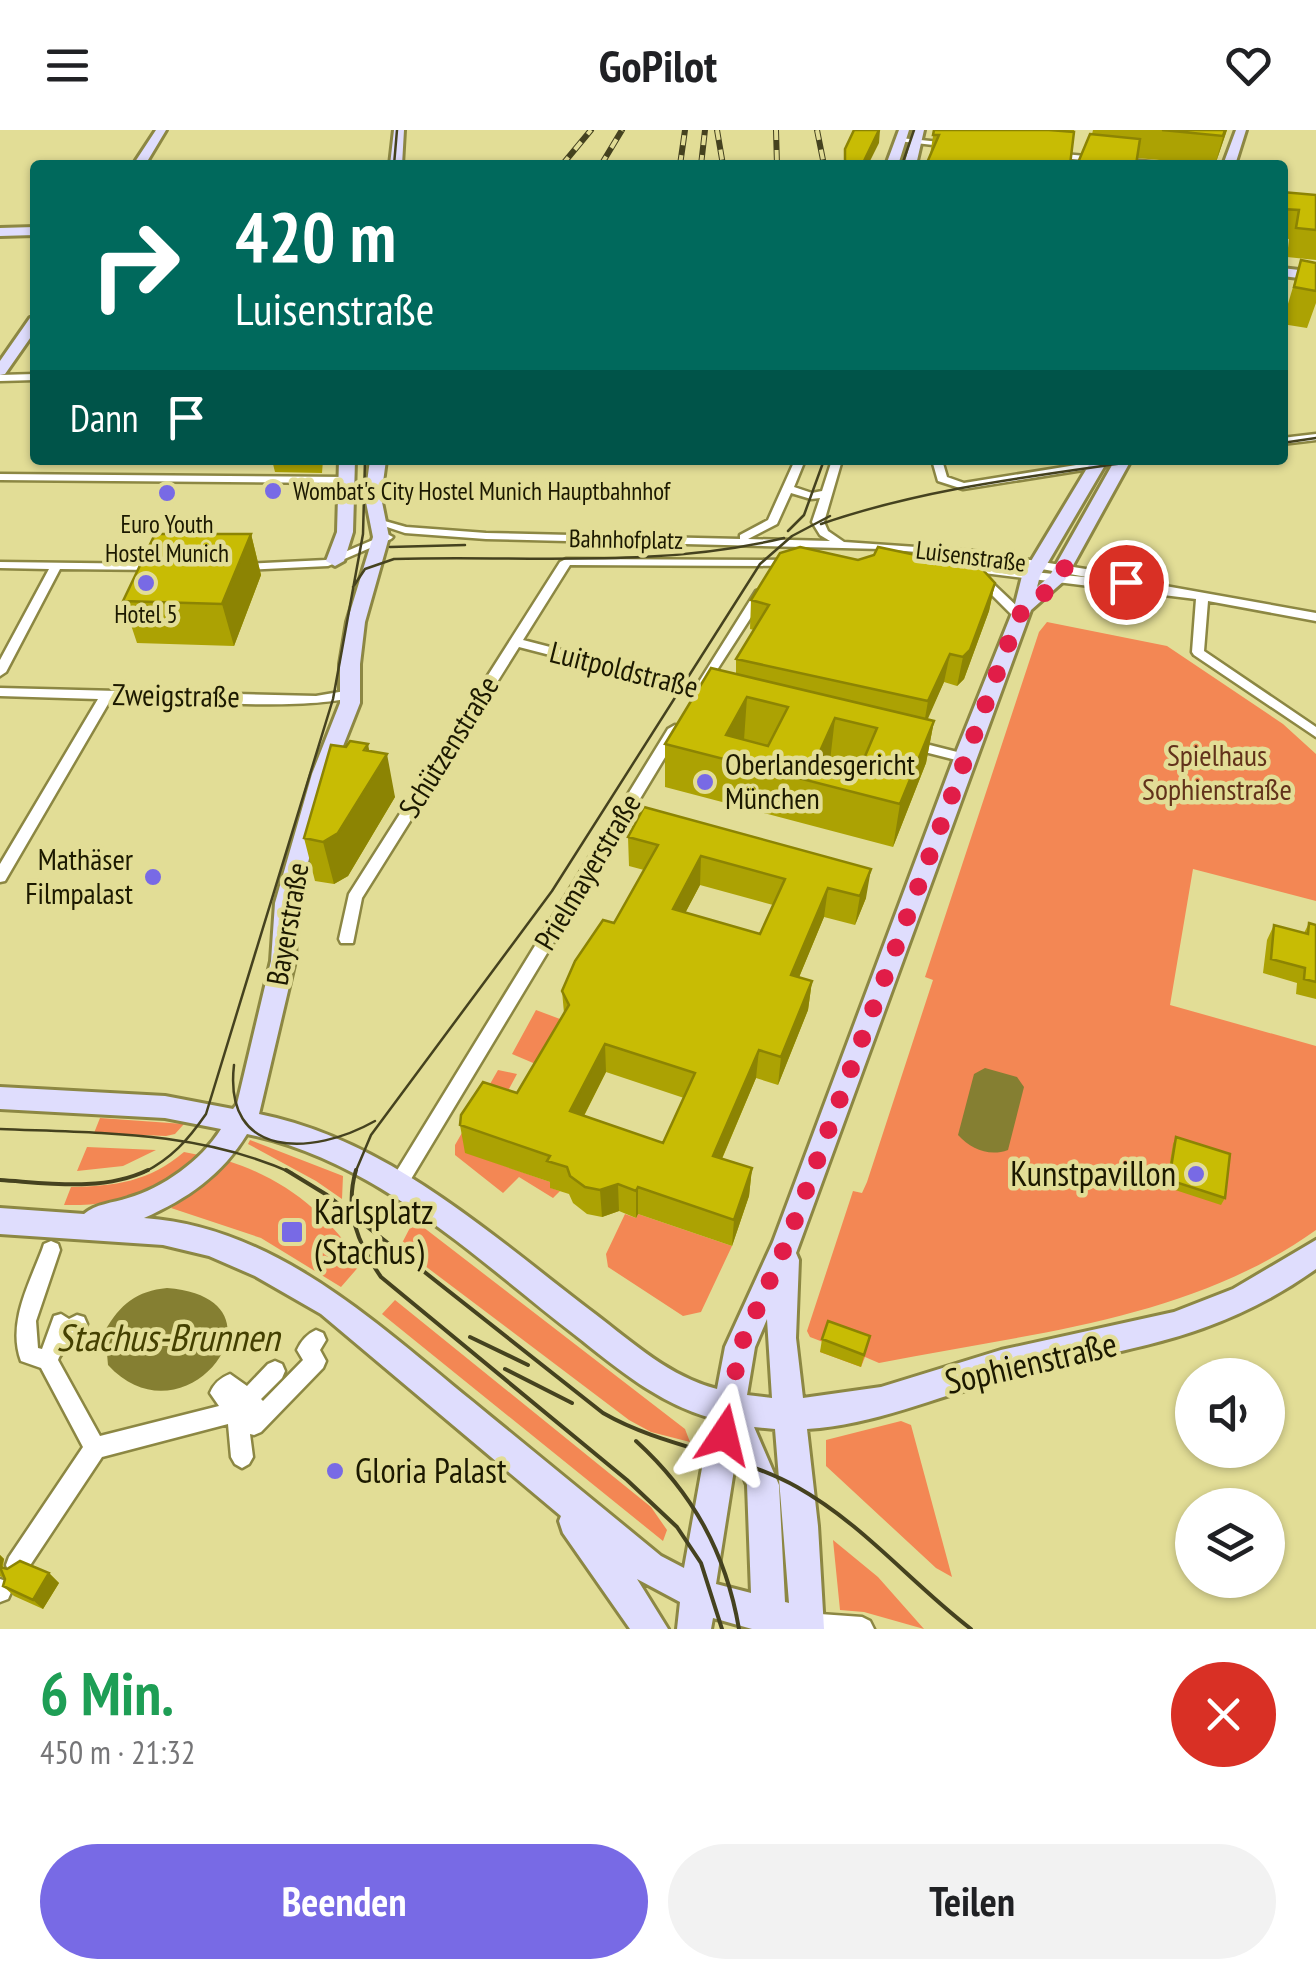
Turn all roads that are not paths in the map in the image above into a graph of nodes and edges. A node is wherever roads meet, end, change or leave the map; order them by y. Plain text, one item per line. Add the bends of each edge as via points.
1 (162, 130) edge
2 (400, 130) edge
3 (1241, 130) edge
4 (1252, 130) edge
5 (902, 135) edge
6 (918, 136) edge
7 (960, 146) edge
8 (1049, 154) edge
9 (142, 160) edge
10 (397, 160) edge
11 (894, 160) edge
12 (1110, 160) edge
13 (1231, 160) edge
14 (1242, 160) edge
15 (0, 232) edge
16 (30, 232) edge
17 (1288, 264) edge
18 (1316, 267) edge
19 (1288, 273) edge
20 (1316, 276) edge
21 (30, 329) edge
22 (0, 374) edge
23 (30, 376) edge
24 (1316, 436) edge
25 (1288, 440) edge
26 (346, 465) edge
27 (377, 465) edge
28 (798, 465) edge
29 (835, 465) edge
30 (938, 465) edge
31 (1082, 465) edge
32 (1097, 465) edge
33 (1121, 465) edge
34 (0, 477) edge
35 (345, 480) junction
36 (787, 488) junction
37 (827, 493) junction
38 (776, 516) junction
39 (381, 532) junction
40 (732, 540) junction
41 (778, 541) junction
42 (848, 544) junction
43 (868, 545) junction
44 (896, 547) junction
45 (814, 559) edge
46 (336, 561) junction
47 (566, 562) joint
48 (798, 562) edge
49 (867, 562) edge
50 (778, 563) junction
51 (896, 564) edge
52 (0, 565) edge
53 (56, 566) junction
54 (171, 567) edge
55 (229, 567) edge
56 (1034, 570) junction
57 (1060, 574) junction
58 (1202, 596) junction
59 (1021, 612) junction
60 (1316, 616) edge
61 (516, 642) junction
62 (0, 672) edge
63 (0, 692) edge
64 (107, 694) junction
65 (350, 694) junction
66 (695, 697) junction
67 (731, 698) edge
68 (681, 720) edge
69 (1316, 733) edge
70 (896, 740) edge
71 (964, 758) junction
72 (0, 877) edge
73 (347, 938) dead end
74 (0, 1098) edge
75 (242, 1122) junction
76 (398, 1183) junction
77 (0, 1221) edge
78 (57, 1236) junction
79 (787, 1242) junction
80 (1316, 1253) edge
81 (316, 1340) dead end
82 (50, 1356) junction
83 (275, 1371) dead end
84 (240, 1397) junction
85 (728, 1410) junction
86 (788, 1411) junction
87 (96, 1448) junction
88 (242, 1457) dead end
89 (552, 1490) junction
90 (17, 1565) edge
91 (697, 1594) junction
92 (768, 1623) edge
93 (806, 1626) edge
94 (650, 1629) edge
95 (694, 1629) edge
96 (862, 1629) edge

1 - 9 main road
2 - 10 main road
3 - 13 main road
4 - 14 main road
5 - 6 street
5 - 11 main road
6 - 7 street
8 - 12 street
15 - 16 main road
17 - 18 main road
19 - 20 main road
21 - 22 main road
22 - 23 street
24 - 25 street
26 - 35 main road
27 - 39 main road, Bayerstraße via 374,498
28 - 36 street
29 - 37 street
30 - 31 street via 942,478 964,486
32 - 56 main road
33 - 57 main road
34 - 35 street
35 - 46 main road via 345,532
36 - 37 street
36 - 38 street
37 - 42 street via 819,527
38 - 40 street via 757,533
38 - 41 street
39 - 40 street, Bahnhofplatz
39 - 46 street, Bahnhofplatz
39 - 65 main road, Bayerstraße via 356,622
40 - 41 street, Bahnhofplatz
41 - 42 street, Bahnhofplatz
41 - 45 street
42 - 43 street, Luisenstraße
43 - 44 street, Luisenstraße
43 - 49 street, Luisenstraße
44 - 51 street, Luisenstraße
44 - 56 street, Luisenstraße
46 - 55 street, Bahnhofplatz
47 - 50 street, Bahnhofplatz
47 - 61 street, Schützenstraße
48 - 50 street, Bahnhofplatz
50 - 66 street
52 - 53 street
53 - 54 street
53 - 62 street
56 - 57 street, Luisenstraße
56 - 59 main road
56 - 59 street, Luisenstraße via 953,567 977,575
57 - 58 street, Luisenstraße
57 - 59 main road
58 - 60 street, Luisenstraße
58 - 69 street via 1200,654
59 - 71 main road
61 - 66 street, Luitpoldstraße
61 - 73 street, Schützenstraße via 354,898
63 - 64 street, Zweigstraße
64 - 65 street, Zweigstraße via 316,700
64 - 72 street
65 - 75 main road, Bayerstraße via 286,903 283,962
66 - 67 street, Luitpoldstraße
68 - 76 street, Prielmayerstraße
70 - 71 street
71 - 79 main road
74 - 75 main road via 142,1106
75 - 76 main road via 325,1144
75 - 78 main road, Bayerstraße via 175,1191
76 - 85 main road via 653,1377
77 - 78 main road
78 - 82 street via 26,1321 28,1354
78 - 89 main road via 186,1236 265,1267 332,1304
79 - 85 main road via 740,1347
79 - 86 main road via 780,1338
80 - 86 main road, Sophienstraße via 1248,1299 1158,1334 1016,1361 867,1405
81 - 84 street via 307,1350 316,1360 254,1425
82 - 82 street via 61,1323
82 - 87 street
83 - 84 street
84 - 87 street
84 - 88 street
85 - 86 main road, Sophienstraße
85 - 91 main road
85 - 92 main road via 763,1485
86 - 93 main road
87 - 90 street
89 - 91 main road via 649,1568
89 - 94 main road
91 - 92 main road
91 - 95 main road
92 - 93 main road
93 - 96 street

